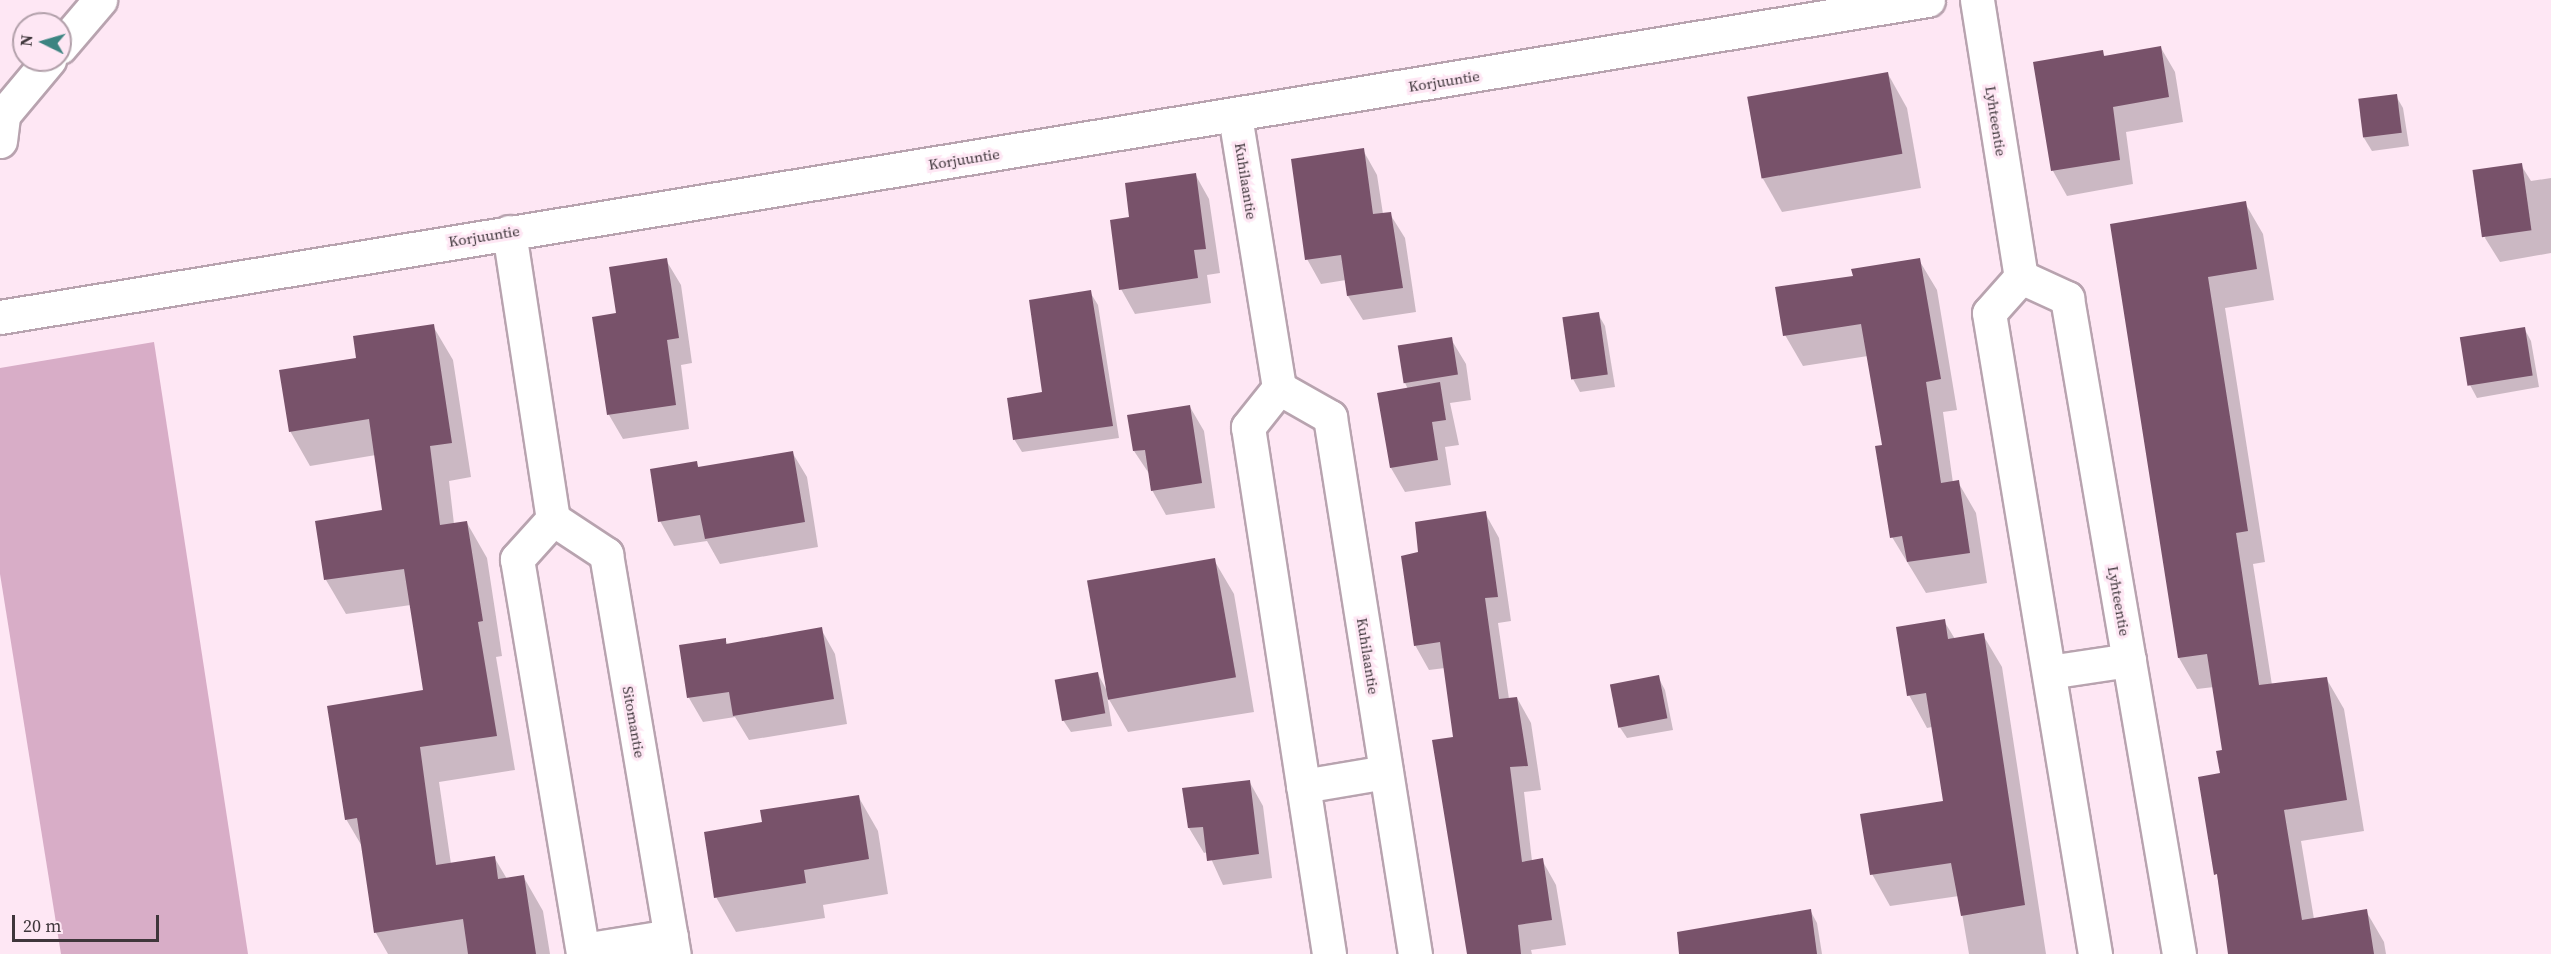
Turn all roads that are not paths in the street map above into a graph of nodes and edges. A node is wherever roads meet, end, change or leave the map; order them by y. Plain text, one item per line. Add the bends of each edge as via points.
1 (100, 0) edge
2 (1928, 0) edge
3 (1977, 0) edge
4 (72, 33) edge
5 (39, 72) edge
6 (1235, 116) junction
7 (0, 141) edge
8 (508, 232) junction
9 (2021, 277) junction
10 (0, 317) edge
11 (1279, 388) junction
12 (553, 519) junction
13 (2129, 660) junction
14 (2049, 672) junction
15 (1386, 772) junction
16 (1303, 786) junction
17 (672, 945) edge
18 (583, 952) edge
19 (1329, 954) edge
20 (1415, 954) edge
21 (2095, 954) edge
22 (2179, 954) edge

1 - 4 street
2 - 6 street, Korjuuntie
3 - 9 street, Lyhteentie
5 - 7 street via 3,115
6 - 8 street, Korjuuntie
6 - 11 street, Kuhilaantie
8 - 10 street, Korjuuntie
8 - 12 street
9 - 13 street, Lyhteentie via 2067,298
9 - 14 street via 1989,313
11 - 15 street, Kuhilaantie via 1330,417
11 - 16 street via 1248,427
12 - 17 street, Sitomantie via 606,554
12 - 18 street via 517,559
13 - 14 street
13 - 22 street, Lyhteentie
14 - 21 street
15 - 16 street
15 - 20 street, Kuhilaantie
16 - 19 street
17 - 18 street

